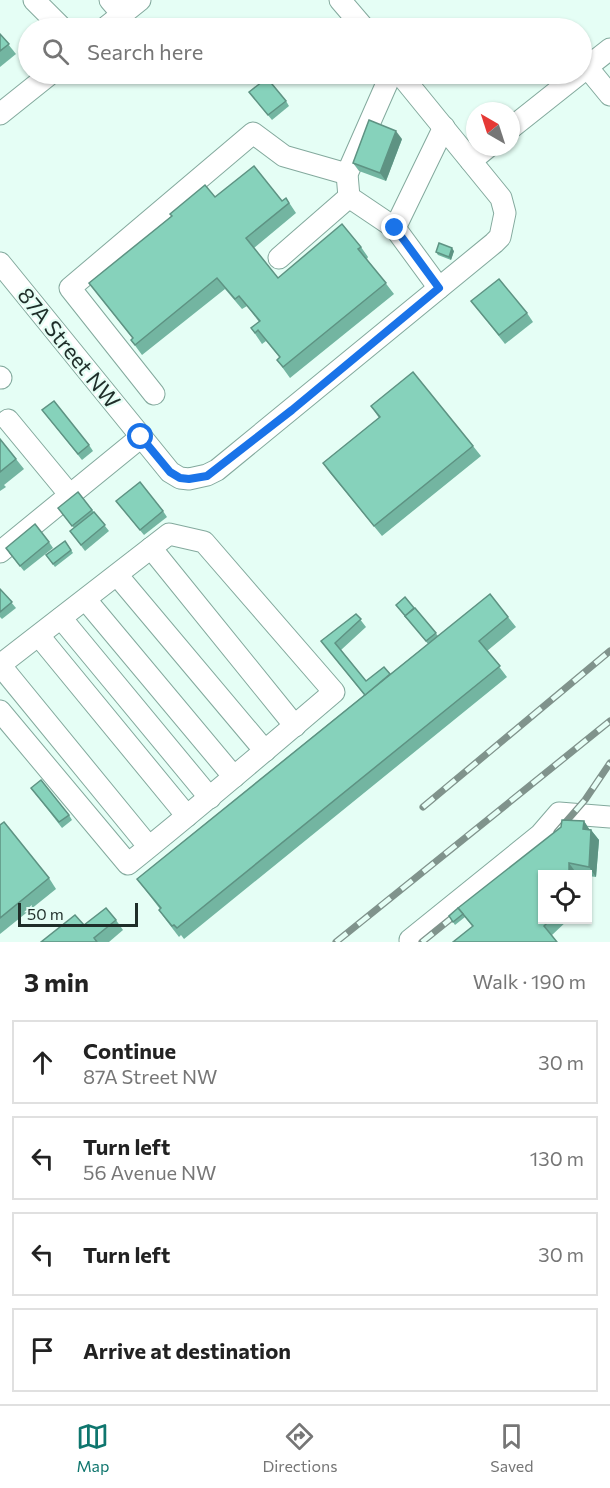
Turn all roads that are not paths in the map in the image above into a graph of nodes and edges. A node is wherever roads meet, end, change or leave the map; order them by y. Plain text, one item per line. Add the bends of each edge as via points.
1 (34, 0) edge
2 (140, 0) edge
3 (340, 0) edge
4 (116, 7) edge
5 (52, 18) edge
6 (355, 18) edge
7 (610, 49) edge
8 (592, 63) edge
9 (592, 78) edge
10 (38, 84) edge
11 (387, 84) edge
12 (408, 84) edge
13 (566, 84) edge
14 (610, 95) edge
15 (0, 114) edge
16 (520, 121) edge
17 (444, 127) junction
18 (477, 156) edge
19 (471, 161) junction
20 (347, 174) junction
21 (349, 198) junction
22 (395, 228) junction
23 (279, 258) dead end
24 (0, 264) edge
25 (439, 288) junction
26 (154, 394) dead end
27 (8, 420) dead end
28 (141, 437) junction
29 (70, 495) junction
30 (151, 548) junction
31 (0, 552) edge
32 (117, 575) junction
33 (86, 600) junction
34 (61, 618) junction
35 (39, 636) junction
36 (0, 711) edge
37 (295, 726) junction
38 (265, 751) junction
39 (234, 777) junction
40 (210, 798) junction
41 (187, 816) junction
42 (610, 817) edge
43 (149, 847) junction
44 (412, 942) edge

1 - 5 street
2 - 4 street
3 - 6 street
7 - 8 street
9 - 14 street
10 - 15 street
11 - 20 street
12 - 17 street
13 - 16 street
17 - 19 street
17 - 22 street
18 - 19 street
19 - 25 street via 501,198 505,220 500,237
20 - 21 street
20 - 26 street via 284,156 253,133 70,288
21 - 22 street
21 - 23 street
22 - 25 street
24 - 28 street, 87A Street NW
25 - 28 street, 87A Street NW via 207,476 180,478 170,472
27 - 29 street
28 - 29 street
29 - 31 street
30 - 32 street
30 - 37 street
30 - 37 street via 169,534 204,542 334,692
32 - 33 street
32 - 38 street
33 - 34 street
33 - 39 street
34 - 35 street
34 - 40 street
35 - 41 street
35 - 43 street via 0,665
36 - 43 street via 128,864
37 - 38 street
38 - 39 street
39 - 40 street
40 - 41 street
41 - 43 street
42 - 44 street via 559,813 540,835

